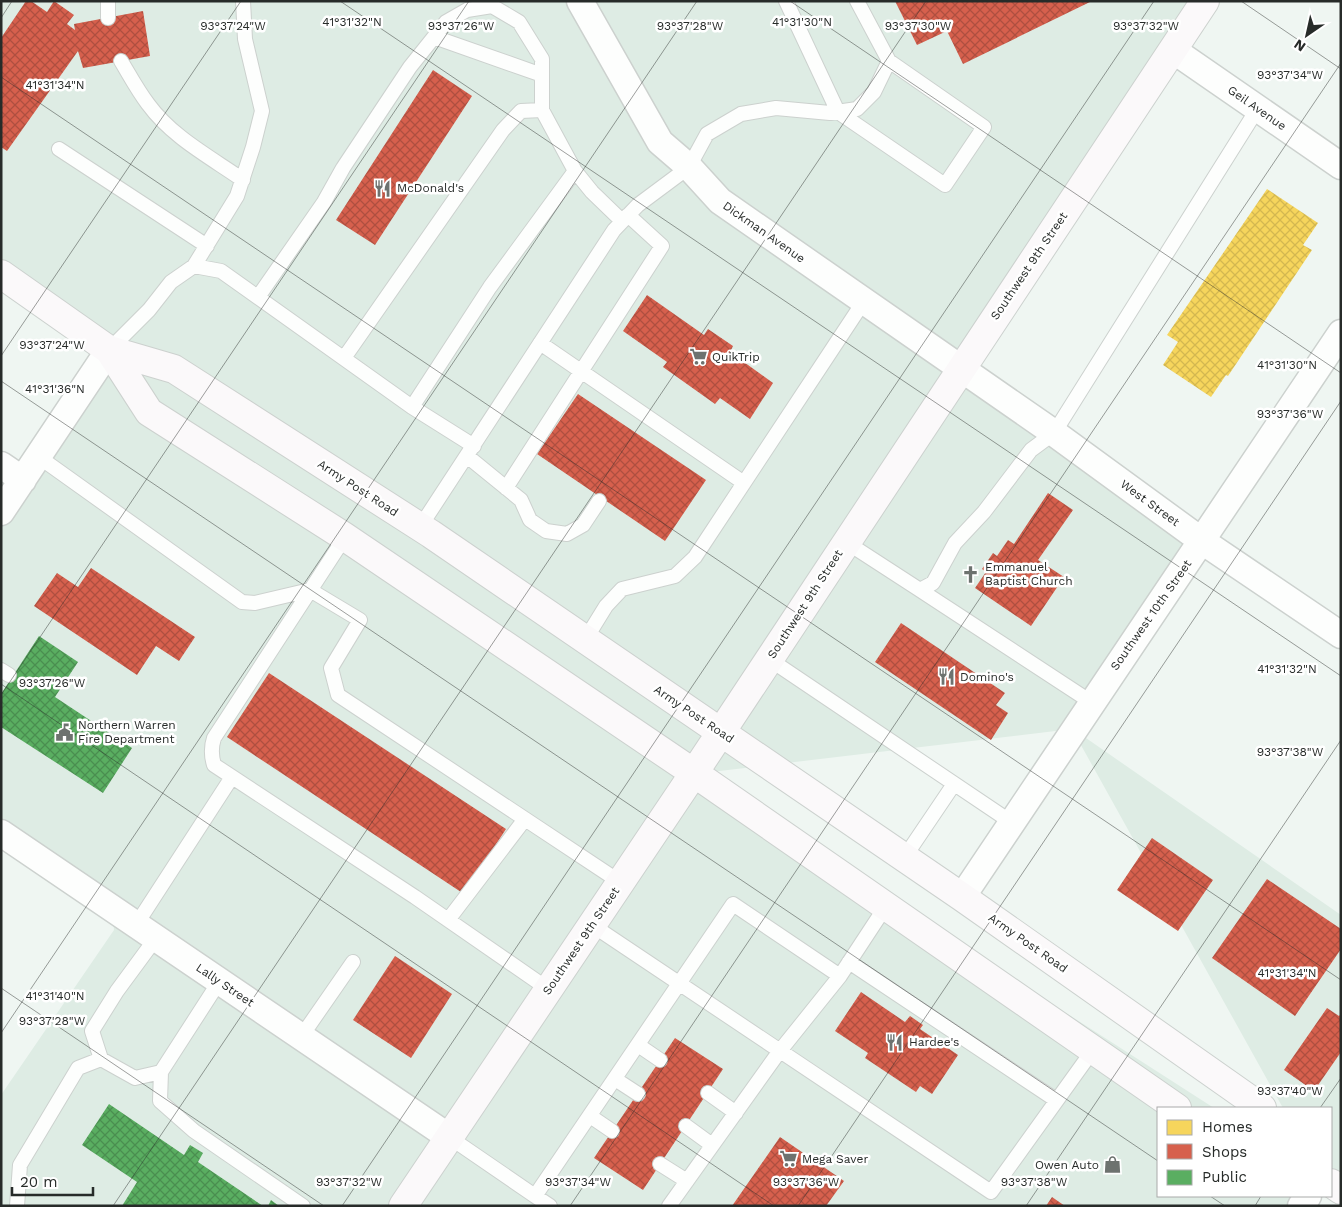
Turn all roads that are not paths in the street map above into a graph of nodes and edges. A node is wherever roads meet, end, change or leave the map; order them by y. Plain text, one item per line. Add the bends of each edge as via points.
1 (108, 1) edge
2 (243, 1) edge
3 (580, 1) edge
4 (786, 1) edge
5 (857, 1) edge
6 (1205, 1) edge
7 (108, 18) dead end
8 (434, 38) junction
9 (1173, 50) junction
10 (121, 61) dead end
11 (889, 61) junction
12 (542, 75) junction
13 (1258, 108) junction
14 (542, 110) junction
15 (838, 112) junction
16 (59, 149) dead end
17 (1341, 166) edge
18 (689, 167) junction
19 (575, 171) junction
20 (243, 180) junction
21 (625, 218) junction
22 (207, 246) junction
23 (194, 266) junction
24 (1, 274) edge
25 (258, 297) junction
26 (864, 301) junction
27 (1341, 333) edge
28 (540, 343) junction
29 (110, 350) junction
30 (344, 358) junction
31 (961, 368) junction
32 (580, 371) junction
33 (412, 407) junction
34 (1054, 433) junction
35 (471, 451) junction
36 (39, 457) junction
37 (1, 465) edge
38 (23, 480) junction
39 (744, 482) junction
40 (506, 488) junction
41 (599, 500) dead end
42 (1, 512) edge
43 (420, 527) junction
44 (345, 537) junction
45 (1202, 540) junction
46 (846, 542) junction
47 (310, 590) junction
48 (920, 590) junction
49 (1341, 635) edge
50 (585, 640) junction
51 (769, 659) junction
52 (1091, 702) junction
53 (720, 732) junction
54 (694, 773) junction
55 (232, 777) junction
56 (954, 784) junction
57 (525, 819) junction
58 (1011, 822) junction
59 (1, 833) edge
60 (904, 858) junction
61 (620, 882) junction
62 (962, 897) junction
63 (886, 906) junction
64 (448, 920) junction
65 (592, 925) junction
66 (146, 932) junction
67 (353, 962) dead end
68 (849, 962) junction
69 (840, 976) junction
70 (220, 982) junction
71 (679, 984) junction
72 (548, 989) junction
73 (301, 1037) junction
74 (638, 1045) junction
75 (1093, 1050) junction
76 (779, 1052) junction
77 (101, 1059) junction
78 (660, 1060) dead end
79 (160, 1072) junction
80 (615, 1079) junction
81 (708, 1093) dead end
82 (638, 1094) dead end
83 (1056, 1100) junction
84 (1176, 1107) edge
85 (1261, 1107) edge
86 (736, 1113) junction
87 (590, 1116) junction
88 (686, 1126) dead end
89 (612, 1131) dead end
90 (449, 1137) junction
91 (712, 1145) junction
92 (660, 1164) dead end
93 (687, 1181) junction
94 (535, 1196) junction
95 (18, 1206) edge
96 (303, 1206) edge
97 (403, 1206) edge
98 (550, 1206) edge
99 (669, 1206) edge

1 - 7 lane
2 - 20 lane via 245,39 262,111
3 - 18 street, Dickman Avenue via 660,142
4 - 15 lane
5 - 11 lane
6 - 9 main road, Southwest 9th Street
8 - 12 lane
8 - 12 lane via 446,22 467,10 492,6 519,22 542,60
8 - 25 lane via 410,67 324,202
9 - 13 street, Geil Avenue
9 - 31 main road, Southwest 9th Street
10 - 20 lane via 148,105 178,136
11 - 15 lane via 874,92 857,109
11 - 15 lane via 984,127 945,185
12 - 14 lane
13 - 17 street, Geil Avenue
13 - 34 lane
14 - 19 lane
14 - 30 lane via 521,111 503,130
15 - 18 lane via 776,108 741,114 707,134
16 - 22 lane
18 - 21 lane
18 - 26 street, Dickman Avenue via 720,201
19 - 21 lane via 592,192
19 - 33 lane via 490,287
20 - 22 lane
21 - 28 lane
21 - 32 lane via 662,246
22 - 23 lane
23 - 25 lane via 220,271
23 - 29 lane via 171,282
24 - 29 main road, Army Post Road
25 - 30 lane
26 - 31 street, Dickman Avenue
26 - 39 lane
27 - 45 street, Southwest 10th Street
28 - 32 lane
28 - 35 lane
29 - 36 street
29 - 43 main road, Army Post Road via 174,369
29 - 44 main road, Army Post Road via 149,412
30 - 33 lane
31 - 34 street, West Street
31 - 46 main road, Southwest 9th Street
32 - 39 lane
32 - 40 lane
33 - 35 lane
34 - 45 street, West Street
34 - 48 lane via 1031,450 984,512 955,543 933,583
35 - 40 lane
35 - 43 lane
36 - 38 street
36 - 47 lane via 242,602
37 - 38 street
38 - 42 street
39 - 50 lane via 695,557 675,576 622,589 606,606
40 - 41 lane via 521,500 530,520 546,531 567,534 583,525
43 - 50 main road, Army Post Road
44 - 47 lane
44 - 54 main road, Army Post Road
45 - 49 street, West Street
45 - 52 street, Southwest 10th Street
46 - 48 lane
46 - 51 main road, Southwest 9th Street
47 - 55 lane via 214,738 211,758
47 - 57 lane via 360,620 331,668 338,695
48 - 52 lane
50 - 53 main road, Army Post Road
51 - 53 main road, Southwest 9th Street
51 - 56 lane
52 - 58 street, Southwest 10th Street
53 - 54 main road, Southwest 9th Street
53 - 60 main road, Army Post Road
54 - 61 main road, Southwest 9th Street
54 - 63 main road, Army Post Road
55 - 64 lane
55 - 66 lane
56 - 58 lane
56 - 60 lane
57 - 61 lane
57 - 64 lane
58 - 62 street, Southwest 10th Street
59 - 66 street, Lally Street
60 - 62 main road, Army Post Road
61 - 65 main road, Southwest 9th Street
62 - 85 main road, Army Post Road
63 - 68 lane
63 - 75 main road, Army Post Road
64 - 72 lane
65 - 71 lane
65 - 72 main road, Southwest 9th Street
66 - 70 street, Lally Street
66 - 77 lane via 117,991 92,1031
67 - 73 lane
68 - 69 lane
68 - 83 lane
69 - 71 lane via 732,904
69 - 76 lane
70 - 73 street, Lally Street
70 - 79 lane
71 - 74 lane
71 - 76 lane
72 - 90 main road, Southwest 9th Street
73 - 90 street, Lally Street
74 - 78 lane
74 - 80 lane
75 - 83 lane
75 - 84 main road, Army Post Road
76 - 83 lane via 990,1192
76 - 86 lane
77 - 79 lane via 135,1078
77 - 95 lane via 78,1068 20,1165
79 - 96 lane via 160,1101 194,1130
80 - 82 lane
80 - 87 lane
81 - 86 lane
86 - 91 lane
87 - 89 lane
87 - 94 lane
88 - 91 lane
90 - 94 lane
90 - 97 main road, Southwest 9th Street
91 - 93 lane
92 - 93 lane
93 - 99 lane
94 - 98 lane

